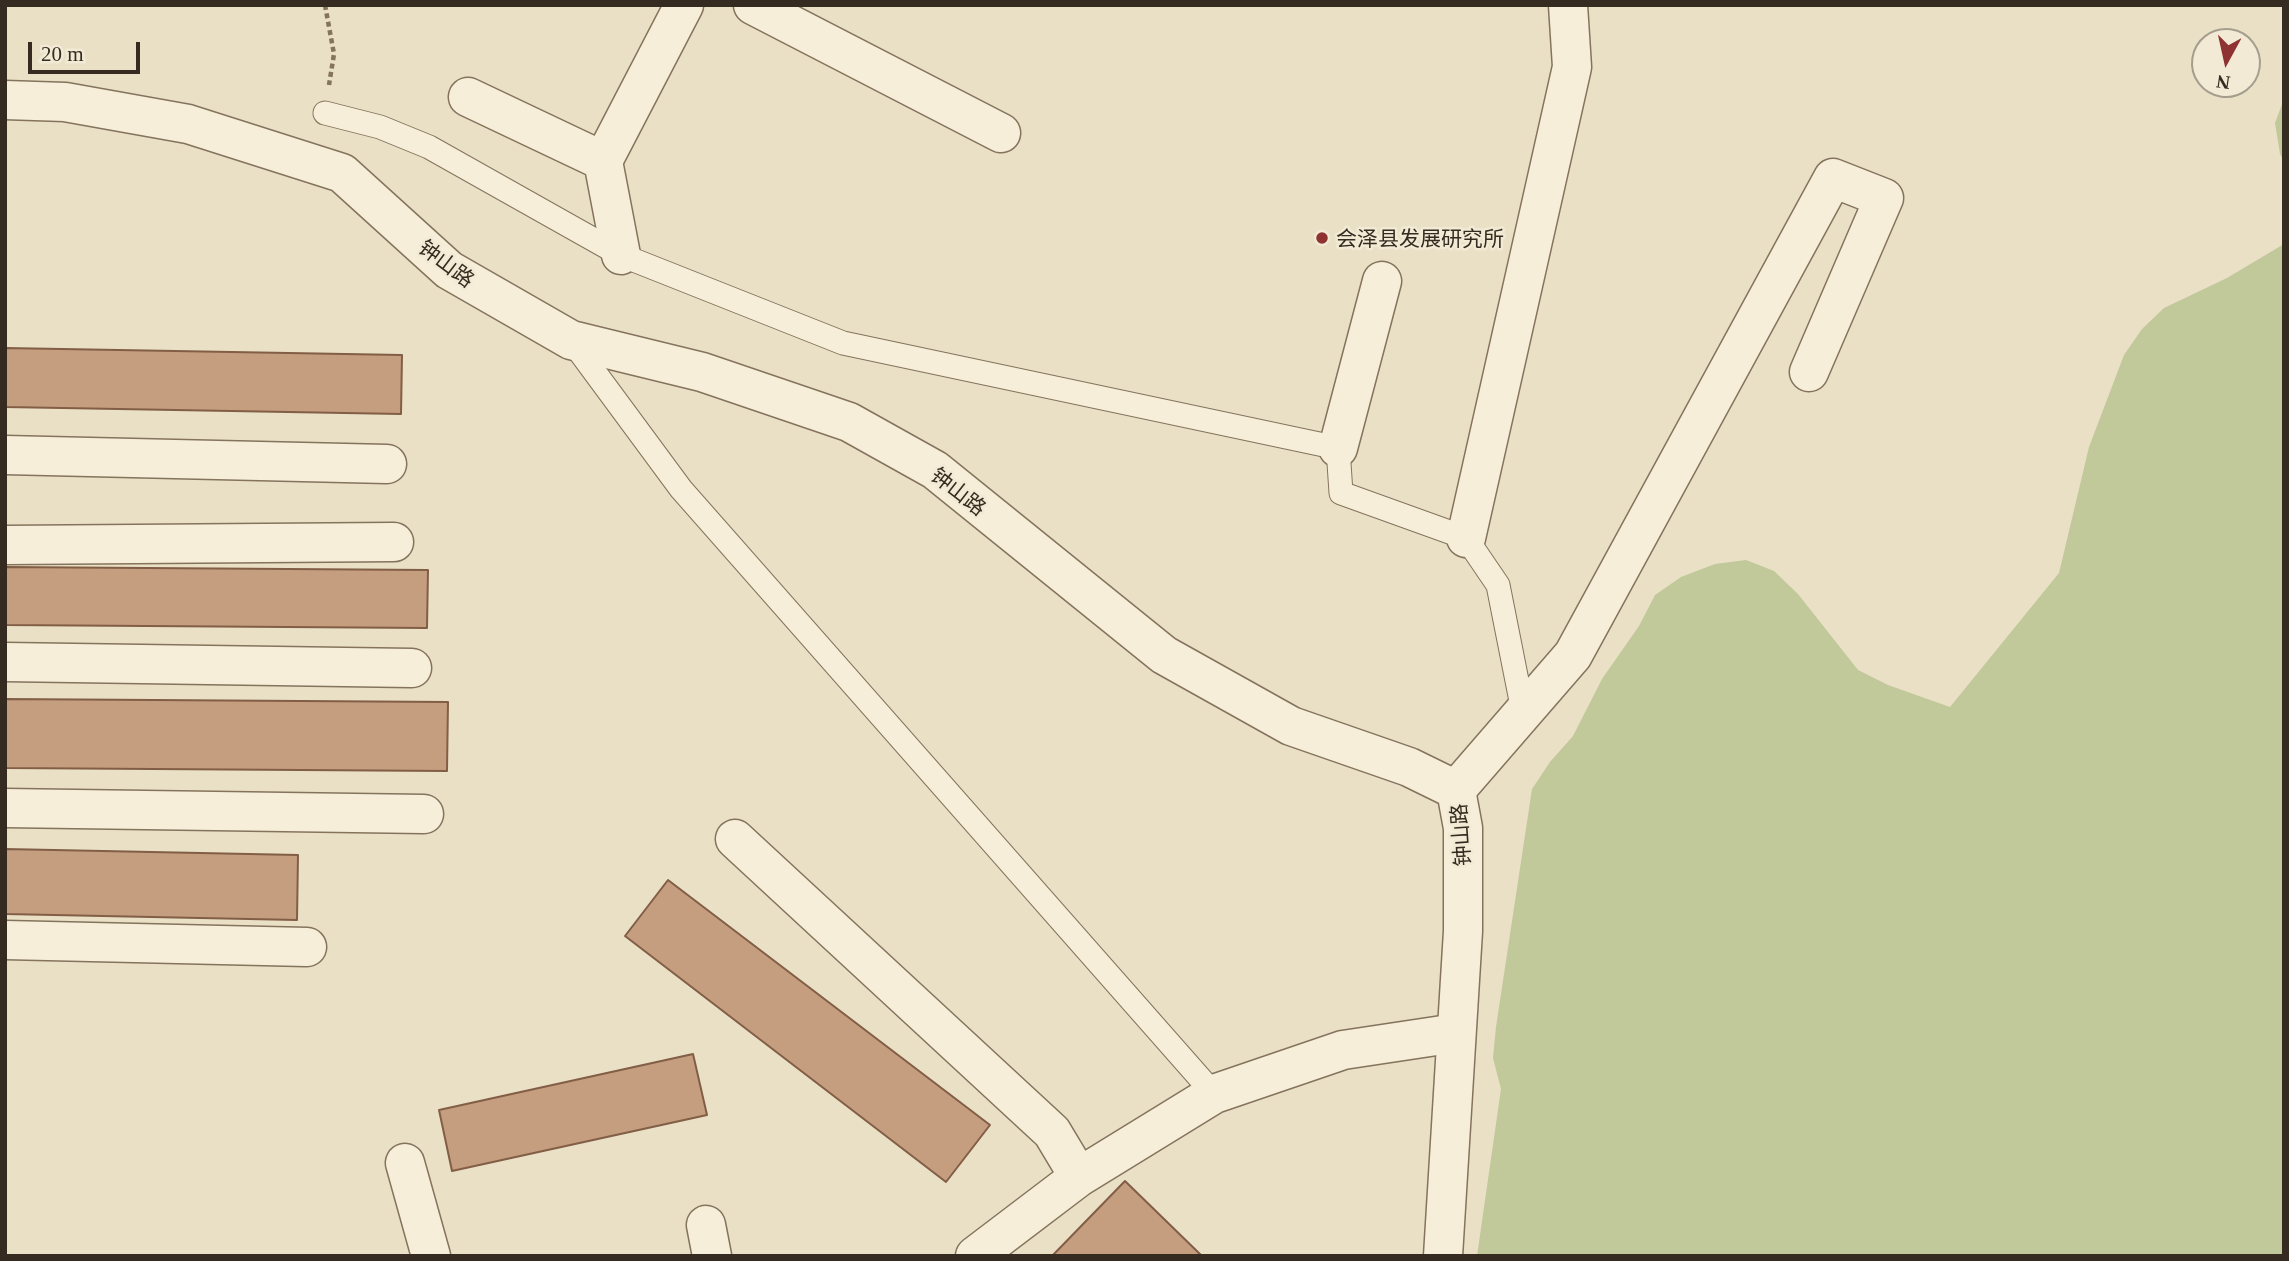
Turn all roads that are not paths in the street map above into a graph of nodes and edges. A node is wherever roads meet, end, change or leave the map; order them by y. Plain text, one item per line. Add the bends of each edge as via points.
1 (684, 5) edge
2 (753, 5) edge
3 (1568, 5) edge
4 (468, 97) dead end
5 (5, 100) edge
6 (325, 113) road end
7 (1001, 133) dead end
8 (603, 161) junction
9 (621, 255) junction
10 (1382, 281) dead end
11 (571, 340) junction
12 (1809, 372) dead end
13 (1338, 448) junction
14 (5, 455) edge
15 (387, 464) dead end
16 (1466, 538) junction
17 (394, 542) dead end
18 (5, 545) edge
19 (5, 662) edge
20 (412, 668) dead end
21 (1523, 711) junction
22 (1456, 790) junction
23 (5, 807) edge
24 (424, 814) dead end
25 (735, 839) dead end
26 (5, 940) edge
27 (307, 947) dead end
28 (1457, 1033) junction
29 (1214, 1094) junction
30 (405, 1163) dead end
31 (1079, 1177) junction
32 (431, 1256) edge
33 (975, 1256) edge
34 (1443, 1256) edge

1 - 8 street
2 - 7 street
3 - 16 street via 1572,68
4 - 8 street
5 - 11 street, 钟山路 via 65,102 188,124 342,173 449,270
6 - 9 lane via 380,127 429,147
8 - 9 street
9 - 13 lane via 843,343
10 - 13 street
11 - 22 street, 钟山路 via 702,372 849,422 935,470 1164,655 1291,726 1409,767
11 - 29 lane via 681,489
12 - 21 street via 1884,198 1833,178 1573,655
13 - 16 lane via 1341,494
14 - 15 street
16 - 21 lane via 1498,585
17 - 18 street
19 - 20 street
21 - 22 street
22 - 28 street, 钟山路 via 1463,841
23 - 24 street
25 - 31 street via 1052,1132
26 - 27 street
28 - 29 street via 1343,1050
28 - 34 street, 钟山路
29 - 31 street
30 - 32 street
31 - 33 street

